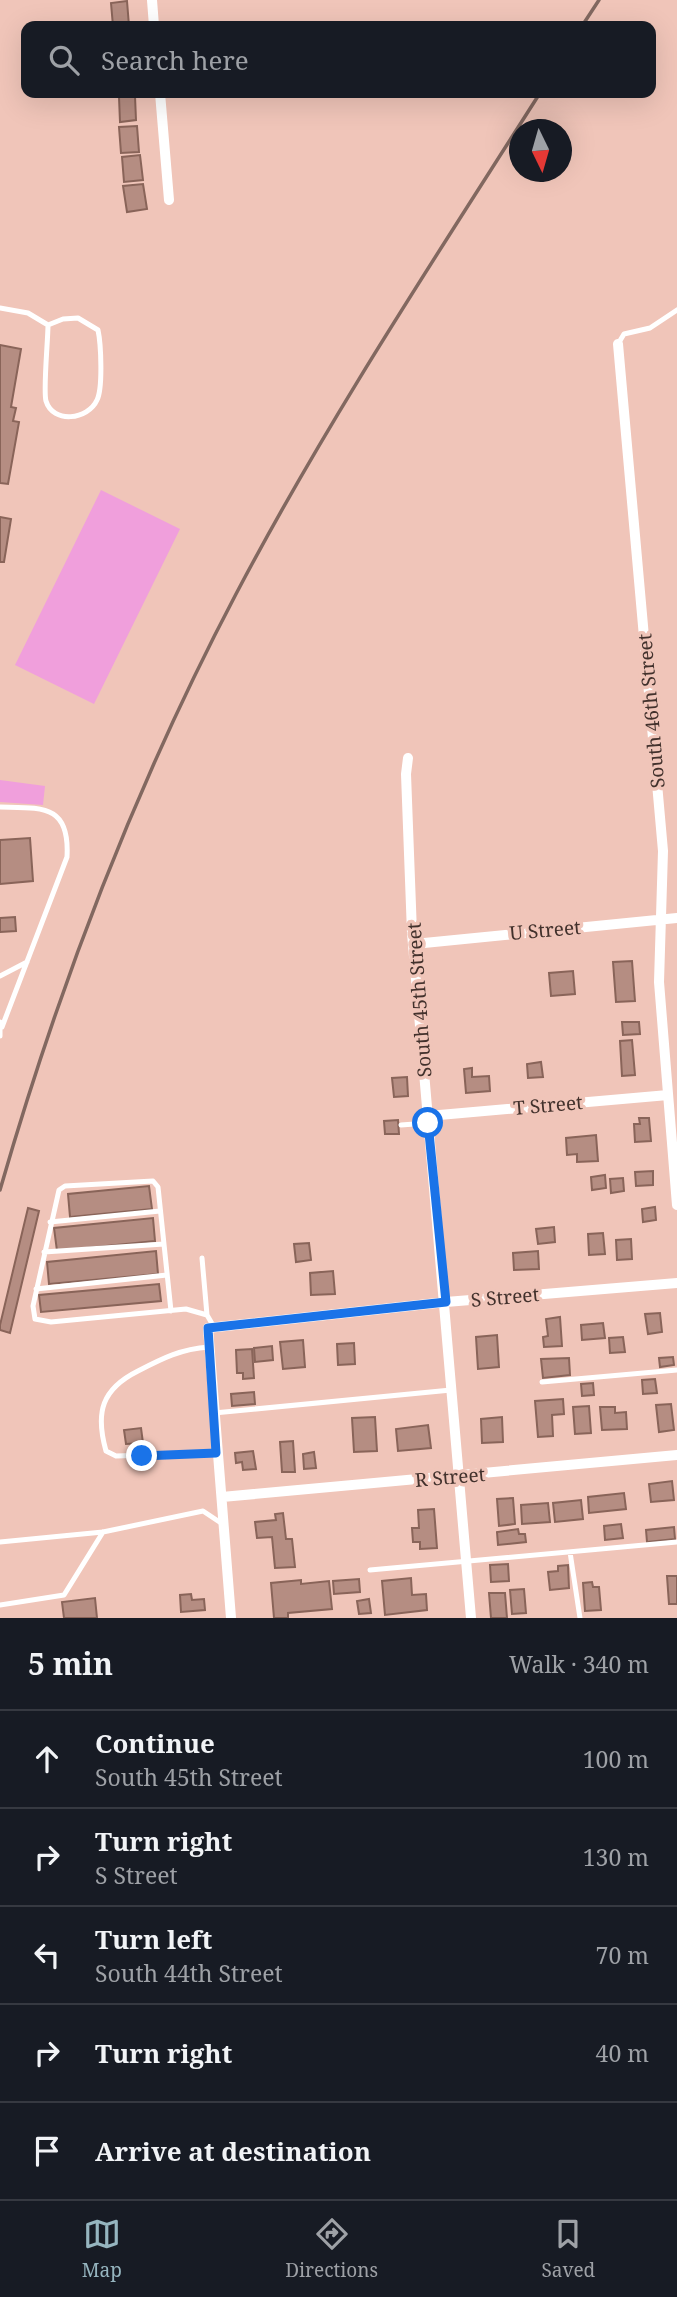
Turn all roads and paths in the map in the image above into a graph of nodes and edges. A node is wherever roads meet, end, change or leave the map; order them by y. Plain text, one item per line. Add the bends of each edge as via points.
1 (152, 0) edge
2 (154, 21) edge
3 (160, 98) edge
4 (169, 200) dead end
5 (0, 307) edge
6 (677, 310) edge
7 (48, 325) junction
8 (618, 344) joint
9 (408, 758) dead end
10 (0, 807) edge
11 (677, 918) edge
12 (662, 920) junction
13 (414, 944) junction
14 (27, 962) junction
15 (0, 976) edge
16 (1, 1025) edge
17 (0, 1036) edge
18 (668, 1095) junction
19 (428, 1119) junction
20 (401, 1125) dead end
21 (677, 1205) edge
22 (160, 1212) junction
23 (50, 1222) junction
24 (164, 1244) junction
25 (44, 1252) junction
26 (202, 1258) dead end
27 (167, 1275) junction
28 (677, 1283) edge
29 (36, 1289) junction
30 (446, 1302) junction
31 (171, 1311) junction
32 (207, 1315) junction
33 (211, 1327) junction
34 (209, 1347) junction
35 (677, 1370) edge
36 (542, 1382) dead end
37 (452, 1390) junction
38 (214, 1413) junction
39 (216, 1453) junction
40 (677, 1455) edge
41 (457, 1477) junction
42 (222, 1497) junction
43 (224, 1525) junction
44 (103, 1532) junction
45 (0, 1542) edge
46 (677, 1542) edge
47 (570, 1552) junction
48 (466, 1561) junction
49 (370, 1570) dead end
50 (0, 1605) edge
51 (231, 1618) edge
52 (471, 1618) edge
53 (580, 1618) edge

1 - 2 street
3 - 4 street
5 - 7 lane via 28,313
6 - 8 lane via 650,328 624,334
7 - 7 lane via 46,401 63,416 83,414 99,397 99,330 78,318
8 - 12 street, South 46th Street via 663,851
9 - 13 street, South 45th Street
10 - 14 lane via 44,809 60,819 69,834 67,858
11 - 12 street, U Street
12 - 13 street, U Street
12 - 18 street, South 46th Street via 659,982
13 - 19 street, South 45th Street
14 - 15 lane
14 - 16 lane
16 - 17 lane
18 - 19 street, T Street
18 - 21 street, South 46th Street
19 - 20 lane
19 - 30 street, South 45th Street
22 - 23 lane
22 - 23 lane via 158,1186 153,1181 65,1186 55,1197
22 - 24 lane
23 - 25 lane
24 - 25 lane
24 - 27 lane
25 - 29 lane
26 - 32 lane
27 - 29 lane
27 - 31 lane
28 - 30 street, S Street
29 - 31 lane via 33,1306 39,1322
30 - 33 street, S Street
30 - 37 street, South 45th Street
31 - 32 lane via 186,1309
32 - 33 lane
33 - 34 street
34 - 38 street
34 - 39 lane via 162,1357 123,1377 106,1395 102,1438 106,1451 116,1456
35 - 36 lane
37 - 38 lane
37 - 41 street, South 45th Street
38 - 39 street
39 - 42 street
40 - 41 street, R Street
41 - 42 street, R Street
41 - 48 street, South 45th Street
42 - 43 street
43 - 44 lane via 203,1511
43 - 51 street
44 - 45 lane
44 - 50 lane via 64,1595
46 - 47 lane
47 - 48 lane
47 - 53 lane
48 - 49 lane
48 - 52 street, South 45th Street

